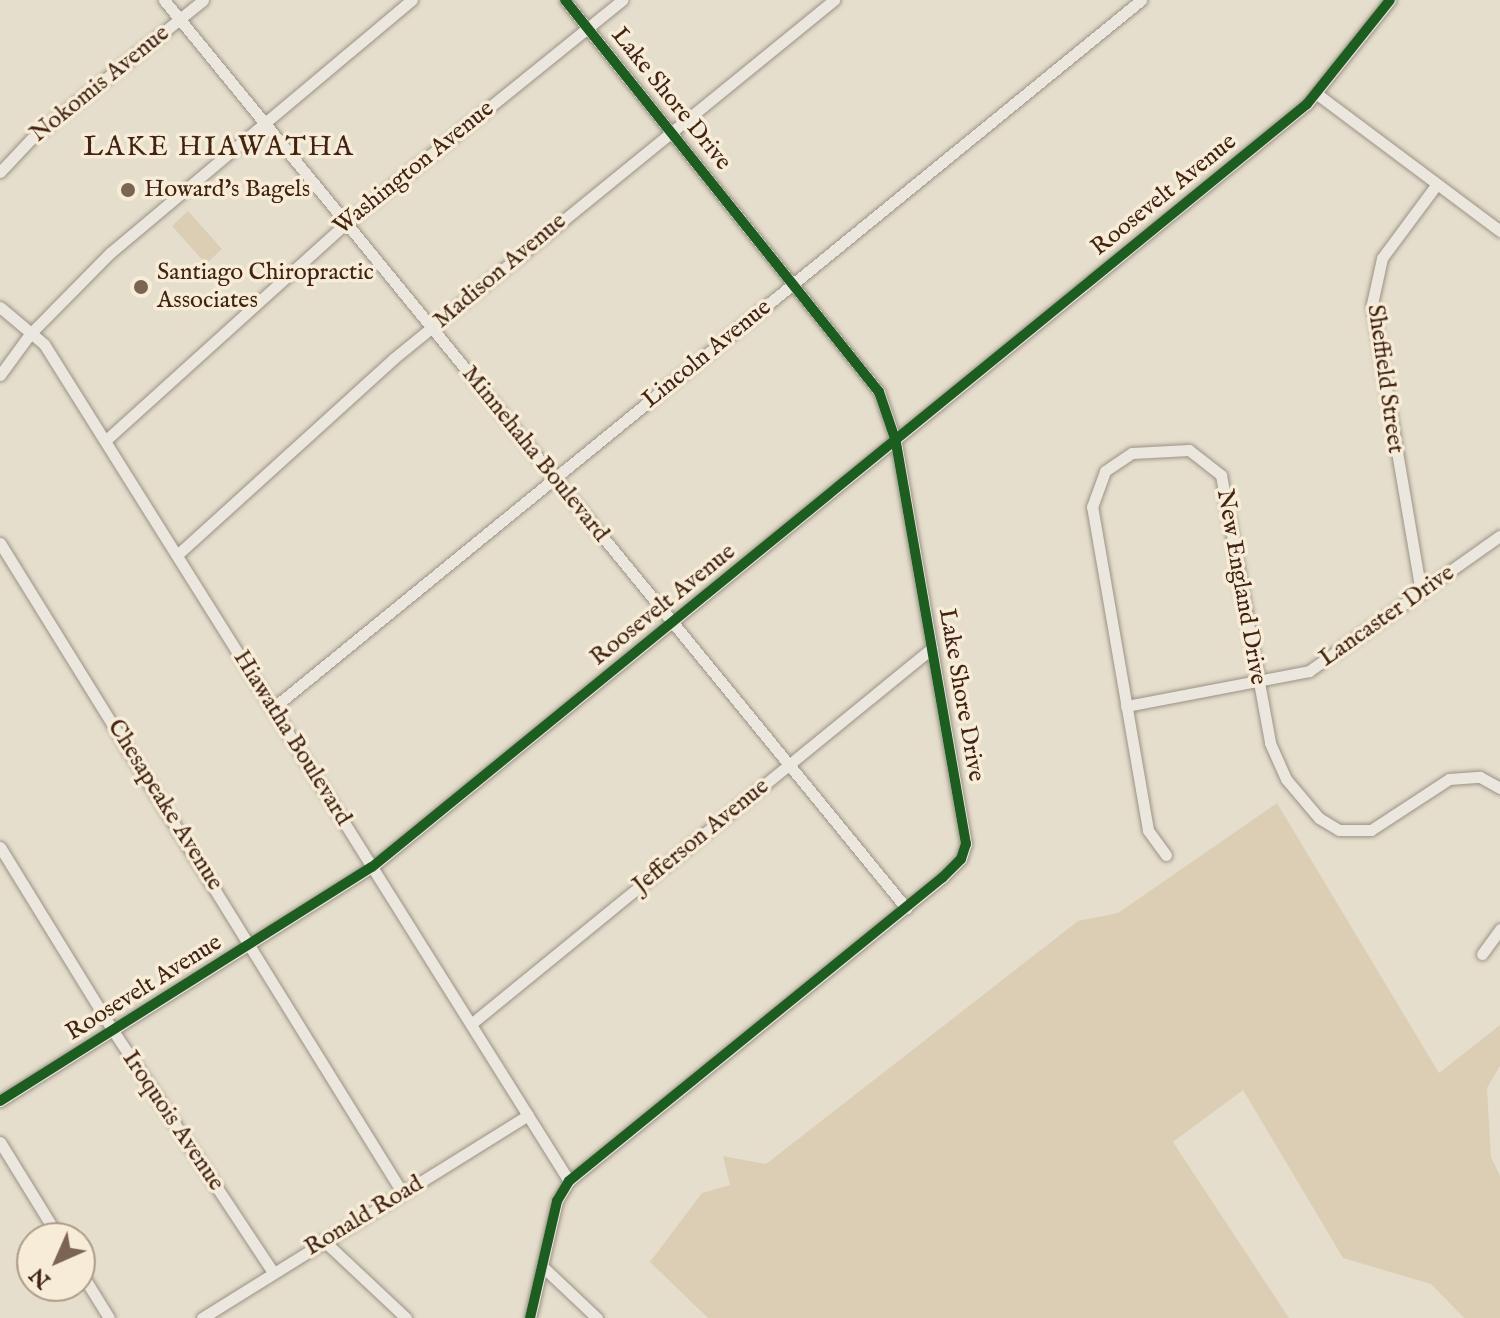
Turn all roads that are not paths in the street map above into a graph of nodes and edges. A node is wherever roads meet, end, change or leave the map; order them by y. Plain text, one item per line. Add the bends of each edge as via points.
1 (164, 0) edge
2 (203, 0) edge
3 (412, 0) edge
4 (565, 0) edge
5 (622, 0) edge
6 (834, 0) edge
7 (1141, 0) edge
8 (1390, 0) edge
9 (179, 19) junction
10 (587, 28) junction
11 (1317, 94) junction
12 (263, 122) junction
13 (670, 130) junction
14 (0, 172) edge
15 (1437, 184) junction
16 (346, 223) junction
17 (1500, 231) edge
18 (795, 282) junction
19 (0, 307) edge
20 (431, 328) junction
21 (30, 334) junction
22 (0, 375) edge
23 (895, 439) junction
24 (106, 440) junction
25 (555, 479) junction
26 (1500, 536) edge
27 (0, 543) edge
28 (177, 555) junction
29 (1421, 592) junction
30 (673, 623) junction
31 (932, 648) junction
32 (1257, 682) junction
33 (1126, 706) junction
34 (273, 708) junction
35 (788, 765) junction
36 (1500, 788) edge
37 (0, 847) edge
38 (1166, 855) dead end
39 (372, 867) junction
40 (906, 908) junction
41 (1500, 929) edge
42 (251, 943) junction
43 (1482, 954) dead end
44 (471, 1024) junction
45 (114, 1032) junction
46 (0, 1101) edge
47 (528, 1115) junction
48 (0, 1142) edge
49 (569, 1181) junction
50 (402, 1192) junction
51 (49, 1222) edge
52 (323, 1240) junction
53 (542, 1266) junction
54 (273, 1272) junction
55 (96, 1297) edge
56 (208, 1317) edge
57 (109, 1318) edge
58 (406, 1318) edge
59 (530, 1318) edge
60 (597, 1318) edge

1 - 9 street, Minnehaha Boulevard
2 - 9 street, Nokomis Avenue
3 - 12 street
4 - 10 street, Lake Shore Drive
5 - 10 street, Washington Avenue
6 - 13 street, Madison Avenue
7 - 18 street, Lincoln Avenue
8 - 11 street, Roosevelt Avenue
9 - 12 street, Minnehaha Boulevard
9 - 14 street, Nokomis Avenue via 31,139
10 - 13 street, Lake Shore Drive
10 - 16 street, Washington Avenue
11 - 15 street
11 - 23 street, Roosevelt Avenue
12 - 16 street, Minnehaha Boulevard
12 - 21 street via 110,253
13 - 18 street, Lake Shore Drive
13 - 20 street, Madison Avenue
15 - 17 street
15 - 29 street, Sheffield Street via 1382,258 1372,304
16 - 20 street, Minnehaha Boulevard
16 - 24 street, Washington Avenue
18 - 23 street, Lake Shore Drive via 867,373
18 - 25 street, Lincoln Avenue
19 - 21 street, Hiawatha Boulevard
20 - 25 street, Minnehaha Boulevard
20 - 28 street, Madison Avenue
21 - 22 street
21 - 24 street, Hiawatha Boulevard via 44,344
23 - 30 street, Roosevelt Avenue
23 - 31 street, Lake Shore Drive
24 - 28 street, Hiawatha Boulevard
25 - 30 street, Minnehaha Boulevard
25 - 34 street, Lincoln Avenue
26 - 29 street, Lancaster Drive
27 - 42 street, Chesapeake Avenue
28 - 34 street, Hiawatha Boulevard
29 - 32 street, Lancaster Drive via 1309,671
30 - 35 street, Minnehaha Boulevard
30 - 39 street, Roosevelt Avenue
31 - 35 street, Jefferson Avenue
31 - 40 street, Lake Shore Drive via 966,844 961,859
32 - 33 street, Lancaster Drive
32 - 33 street, New England Drive via 1221,475 1189,450 1132,453 1105,471 1092,507
32 - 36 street, New England Drive via 1279,765 1319,818 1339,830 1378,827 1458,777 1480,777
33 - 38 street, New England Drive via 1148,830
34 - 39 street, Hiawatha Boulevard
35 - 40 street, Minnehaha Boulevard
35 - 44 street, Jefferson Avenue
37 - 45 street, Iroquois Avenue
39 - 42 street, Roosevelt Avenue
39 - 44 street, Hiawatha Boulevard
40 - 49 street, Lake Shore Drive
41 - 43 street
42 - 45 street, Roosevelt Avenue
42 - 50 street, Chesapeake Avenue
44 - 47 street, Hiawatha Boulevard
45 - 46 street, Roosevelt Avenue
45 - 54 street, Iroquois Avenue
47 - 49 street, Hiawatha Boulevard
47 - 50 street, Ronald Road
48 - 51 street
49 - 53 street, Lake Shore Drive via 557,1201
50 - 52 street, Ronald Road
52 - 54 street, Ronald Road
52 - 58 street
53 - 59 street, Lake Shore Drive
53 - 60 street
54 - 56 street, Ronald Road
55 - 57 street

